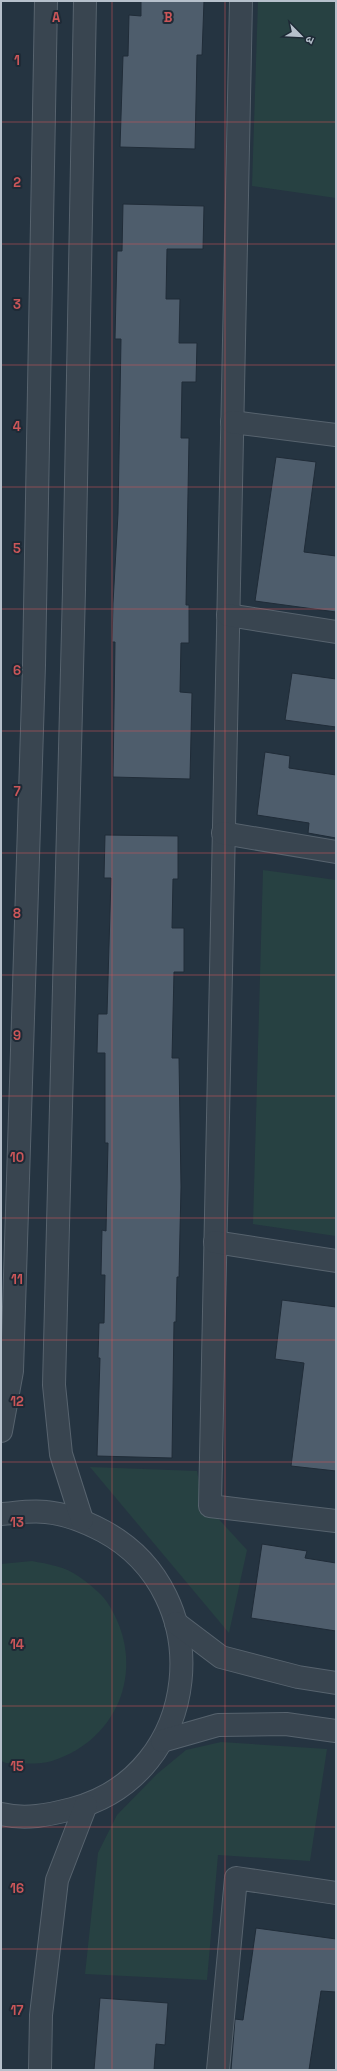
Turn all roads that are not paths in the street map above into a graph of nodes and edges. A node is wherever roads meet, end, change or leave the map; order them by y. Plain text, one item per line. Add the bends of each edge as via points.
1 (46, 1) edge
2 (85, 1) edge
3 (241, 1) edge
4 (232, 422) junction
5 (336, 435) edge
6 (228, 615) junction
7 (336, 632) edge
8 (223, 833) junction
9 (336, 852) edge
10 (215, 1242) junction
11 (336, 1261) edge
12 (1, 1432) edge
13 (1, 1514) edge
14 (82, 1520) junction
15 (336, 1521) edge
16 (176, 1623) junction
17 (336, 1683) edge
18 (336, 1731) edge
19 (162, 1741) junction
20 (86, 1805) junction
21 (1, 1814) edge
22 (336, 1893) edge
23 (40, 2070) edge
24 (218, 2070) edge

1 - 12 street via 34,657 14,1323 12,1371
2 - 14 street via 74,590 54,1385 61,1454
3 - 4 street
4 - 5 street
4 - 6 street
6 - 7 street
6 - 8 street
8 - 9 street
8 - 10 street
10 - 11 street
10 - 15 street via 210,1506
13 - 14 street via 45,1512
14 - 16 street via 122,1541 139,1556 155,1575 166,1594
16 - 17 street via 221,1657 298,1677
16 - 19 street via 182,1649 180,1689 174,1713
18 - 19 street via 286,1724 218,1725
19 - 20 street via 134,1776 115,1790
20 - 21 street via 42,1816
20 - 23 street via 57,1880 42,2015
22 - 24 street via 236,1878

